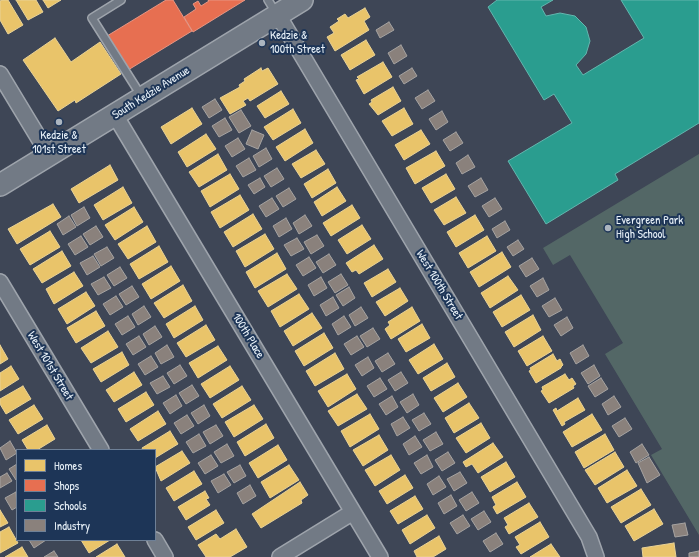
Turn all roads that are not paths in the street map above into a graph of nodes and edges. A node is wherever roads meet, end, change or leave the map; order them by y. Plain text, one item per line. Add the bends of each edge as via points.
1 (121, 0) edge
2 (302, 0) edge
3 (273, 8) edge
4 (0, 76) edge
5 (142, 98) junction
6 (115, 115) junction
7 (49, 155) junction
8 (0, 186) edge
9 (0, 282) edge
10 (100, 449) edge
11 (353, 512) junction
12 (156, 541) edge
13 (165, 557) edge
14 (280, 557) edge
15 (380, 557) edge
16 (596, 557) edge

1 - 5 lane via 92,18
2 - 3 main road, South Kedzie Avenue
3 - 5 main road, South Kedzie Avenue
3 - 16 street, West 100th Street via 589,538
4 - 7 street
5 - 6 main road, South Kedzie Avenue
6 - 7 main road, South Kedzie Avenue
6 - 11 street, 100th Place
7 - 8 main road, South Kedzie Avenue
9 - 10 street, West 101st Street
11 - 14 street
11 - 15 street, 100th Place
12 - 13 street

